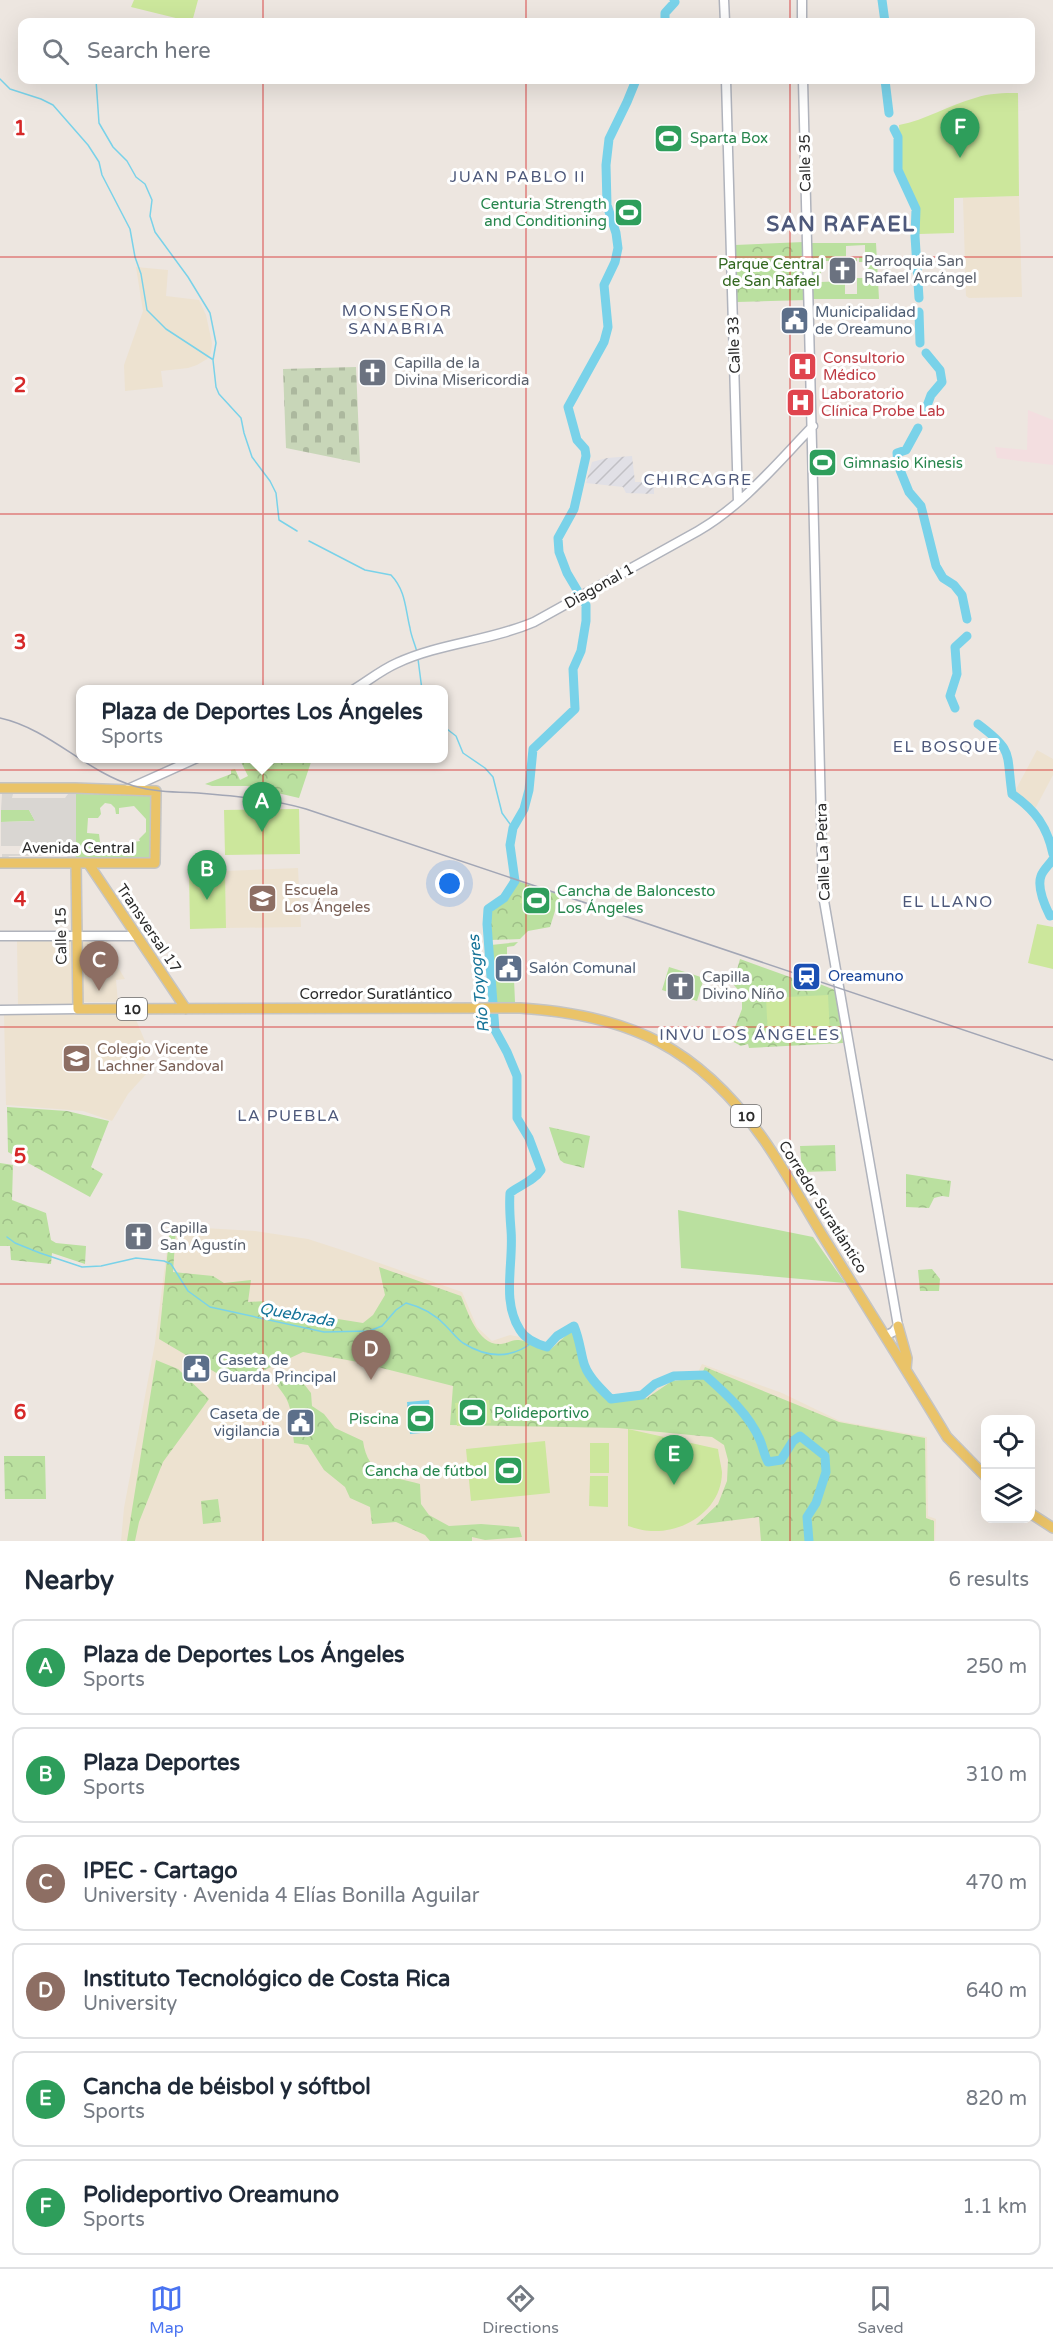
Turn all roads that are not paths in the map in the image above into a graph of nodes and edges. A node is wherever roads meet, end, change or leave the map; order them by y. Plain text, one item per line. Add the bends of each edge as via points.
1 (724, 0) edge
2 (802, 0) edge
3 (725, 18) edge
4 (802, 18) edge
5 (726, 84) edge
6 (803, 84) edge
7 (813, 426) junction
8 (738, 502) junction
9 (360, 685) edge
10 (188, 763) edge
11 (159, 776) junction
12 (0, 788) edge
13 (128, 789) junction
14 (156, 792) junction
15 (0, 863) edge
16 (76, 863) junction
17 (88, 863) junction
18 (0, 936) edge
19 (76, 936) junction
20 (136, 936) junction
21 (180, 1000) junction
22 (78, 1009) junction
23 (162, 1009) junction
24 (186, 1009) junction
25 (0, 1010) edge
26 (898, 1326) junction
27 (885, 1336) junction
28 (906, 1369) junction
29 (981, 1472) edge
30 (1035, 1516) edge
31 (1053, 1528) edge

1 - 3 main road
2 - 4 main road
5 - 8 main road, Calle 33
6 - 7 main road, Calle 35
7 - 8 main road, Diagonal 1
7 - 26 main road, Calle La Petra via 823,895
8 - 9 main road, Diagonal 1 via 720,518 534,622 421,654 386,668
10 - 11 main road
11 - 13 main road
11 - 14 main road
12 - 13 main road
13 - 14 main road
14 - 17 main road, Avenida Central via 155,863
15 - 16 main road, Avenida Central
16 - 17 main road, Avenida Central
16 - 19 main road, Calle 15
17 - 20 main road, Transversal 17
18 - 19 main road
19 - 20 main road
19 - 22 main road, Calle 15
20 - 21 main road, Transversal 17
21 - 23 main road
21 - 24 main road, Transversal 17
22 - 23 main road, 10
22 - 25 main road
23 - 24 main road, 10
24 - 27 main road, Corredor Suratlántico / 10 via 557,1010 641,1032 686,1057 725,1091 765,1142
26 - 27 main road
26 - 28 main road
27 - 28 main road, Corredor Suratlántico / 10
28 - 29 main road, Corredor Suratlántico / 10 via 947,1437
30 - 31 main road

